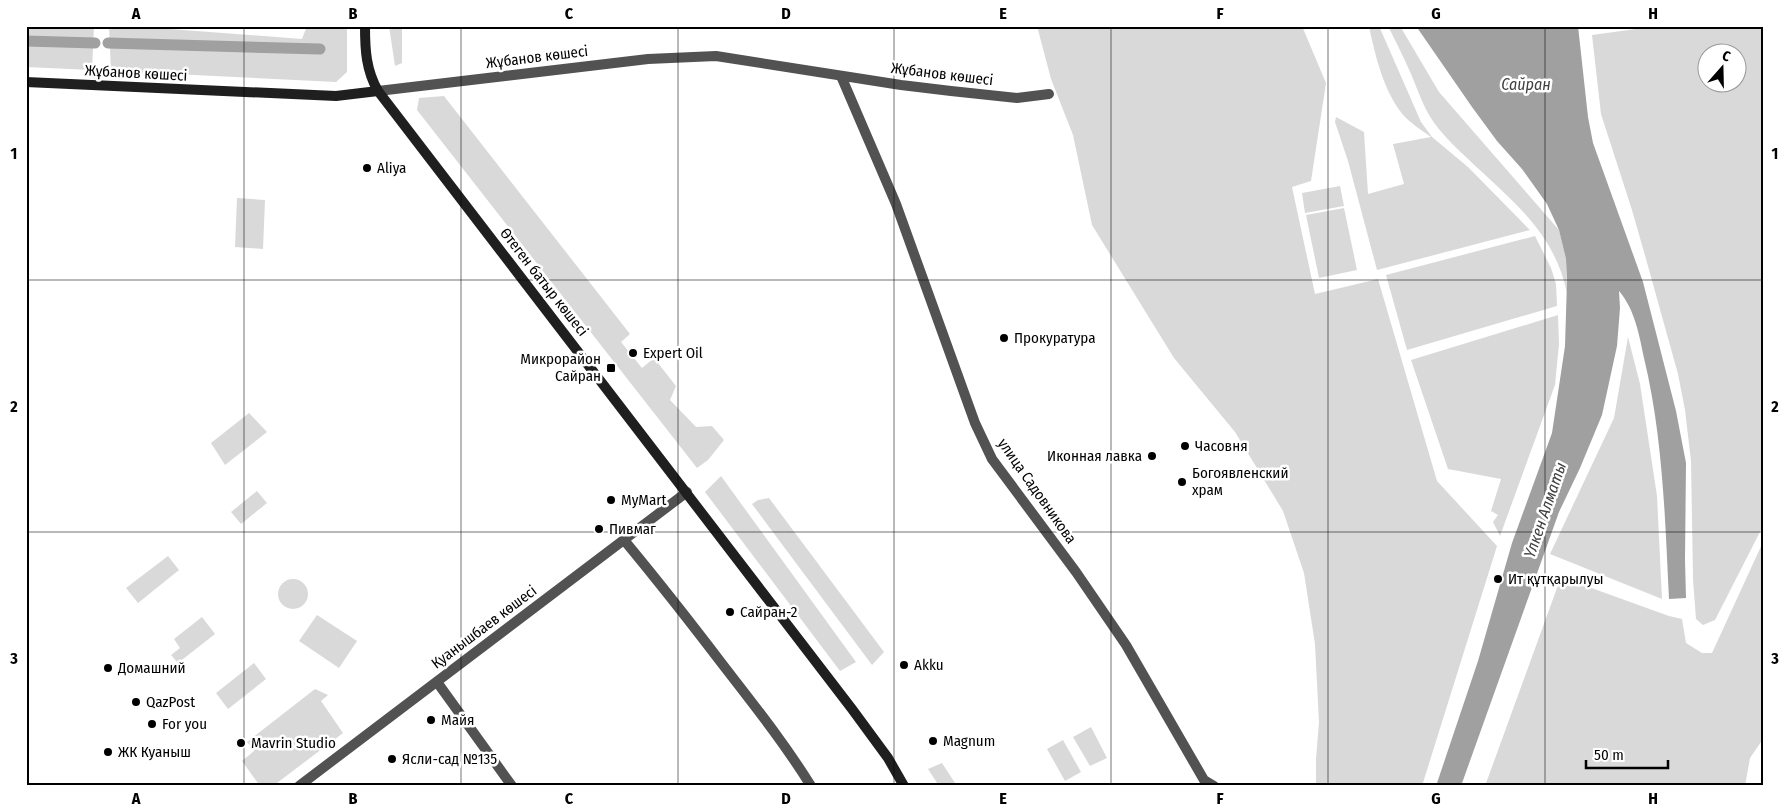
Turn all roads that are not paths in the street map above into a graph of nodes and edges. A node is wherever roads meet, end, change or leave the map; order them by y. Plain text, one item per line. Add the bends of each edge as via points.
1 (365, 26) edge
2 (841, 76) junction
3 (26, 82) edge
4 (378, 91) junction
5 (1049, 94) dead end
6 (687, 492) junction
7 (624, 540) junction
8 (437, 682) junction
9 (299, 786) edge
10 (512, 786) edge
11 (811, 786) edge
12 (904, 786) edge
13 (1214, 786) edge

1 - 4 main road, Өтеген батыр көшесі via 370,77
2 - 4 street, Жұбанов көшесі via 716,56 694,56
2 - 5 street, Жұбанов көшесі via 1018,98
2 - 13 street, улица Садовникова via 896,204 975,424 992,459 1126,645 1204,780
3 - 4 main road, Жұбанов көшесі via 336,96
4 - 6 main road, Өтеген батыр көшесі
6 - 7 street, Қуанышбаев көшесі
6 - 12 main road, Өтеген батыр көшесі via 852,709
7 - 8 street, Қуанышбаев көшесі
7 - 11 street via 757,709
8 - 9 street, Қуанышбаев көшесі
8 - 10 street

